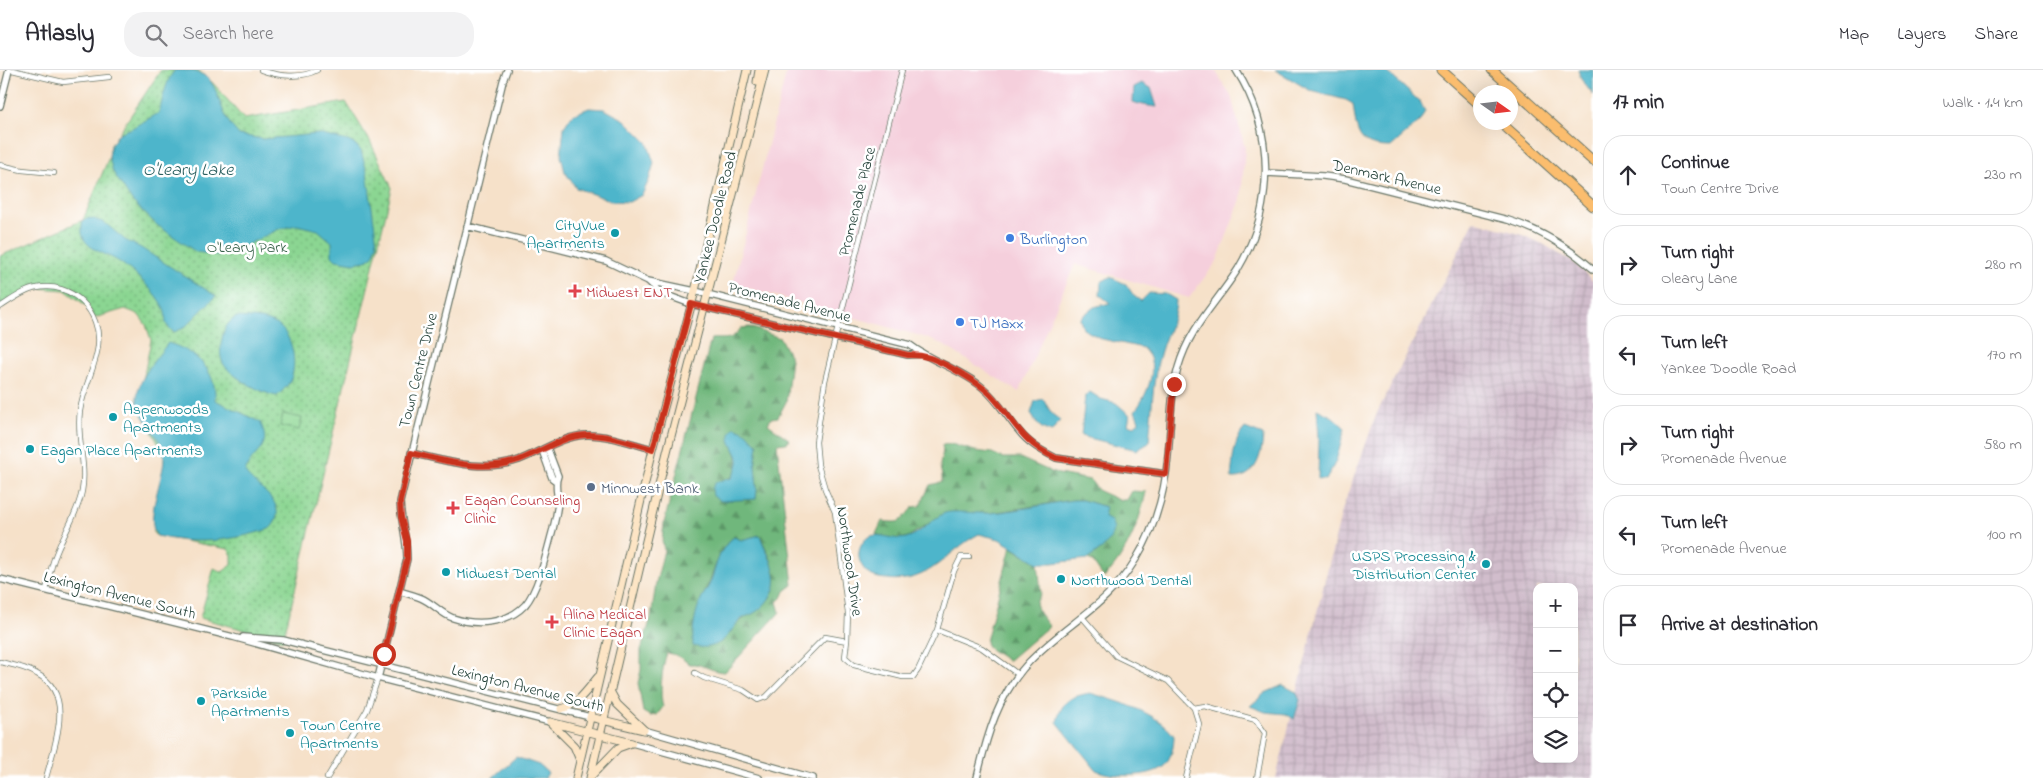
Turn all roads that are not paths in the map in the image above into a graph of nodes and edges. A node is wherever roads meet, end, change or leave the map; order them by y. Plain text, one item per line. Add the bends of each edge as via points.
1 (10, 70) edge
2 (260, 70) edge
3 (317, 70) edge
4 (507, 70) edge
5 (747, 70) edge
6 (759, 70) edge
7 (765, 70) edge
8 (902, 70) edge
9 (1236, 70) edge
10 (1441, 70) edge
11 (1492, 70) edge
12 (109, 76) dead end
13 (1473, 99) edge
14 (0, 106) edge
15 (751, 125) junction
16 (1509, 130) edge
17 (1593, 161) edge
18 (0, 165) edge
19 (54, 173) dead end
20 (1266, 173) junction
21 (1593, 206) edge
22 (467, 226) junction
23 (1593, 269) edge
24 (648, 281) junction
25 (695, 291) junction
26 (708, 294) junction
27 (691, 304) junction
28 (0, 307) edge
29 (705, 307) junction
30 (838, 328) junction
31 (834, 339) junction
32 (922, 354) junction
33 (544, 449) junction
34 (653, 449) junction
35 (411, 453) junction
36 (1166, 474) junction
37 (969, 557) dead end
38 (0, 579) edge
39 (46, 590) junction
40 (399, 591) junction
41 (1083, 618) junction
42 (937, 630) junction
43 (233, 636) junction
44 (847, 642) junction
45 (0, 662) edge
46 (381, 664) junction
47 (695, 673) dead end
48 (600, 675) junction
49 (1019, 675) junction
50 (378, 678) junction
51 (610, 691) junction
52 (1194, 708) junction
53 (561, 709) junction
54 (590, 717) junction
55 (603, 720) junction
56 (550, 722) junction
57 (644, 730) junction
58 (586, 732) junction
59 (600, 735) junction
60 (632, 744) junction
61 (580, 761) junction
62 (590, 777) edge
63 (46, 778) edge
64 (327, 778) edge
65 (576, 778) edge
66 (759, 778) edge
67 (813, 778) edge
68 (977, 778) edge
69 (1186, 778) edge
70 (1256, 778) edge

1 - 12 street via 63,82
1 - 14 street
2 - 3 street via 279,75 300,75
4 - 22 street, Town Centre Drive
5 - 25 main road, Yankee Doodle Road
6 - 15 main road
7 - 15 main road, Yankee Doodle Road
8 - 30 street, Promenade Place
9 - 20 street via 1256,107 1265,146
10 - 13 highway
11 - 17 highway
15 - 26 main road, Yankee Doodle Road
16 - 21 highway
18 - 19 street
20 - 23 street, Denmark Avenue via 1345,179 1529,226 1571,249
20 - 36 street via 1264,201 1254,238 1237,270 1194,330 1182,357 1172,397
22 - 24 street, Promenade Avenue via 606,261
22 - 35 street, Town Centre Drive
24 - 25 street, Promenade Avenue
24 - 27 street, Promenade Avenue via 661,293
25 - 26 street, Promenade Avenue
25 - 27 main road, Yankee Doodle Road
26 - 29 main road, Yankee Doodle Road
26 - 30 street, Promenade Avenue
27 - 29 street, Promenade Avenue
27 - 34 main road, Yankee Doodle Road
28 - 39 street via 37,288 65,290 89,308 99,334 79,414 82,491 56,554
29 - 31 street, Promenade Avenue
29 - 51 main road, Yankee Doodle Road
30 - 31 street, Promenade Place
30 - 32 street, Promenade Avenue via 910,345
31 - 32 street, Promenade Avenue via 908,355
31 - 44 street, Northwood Drive via 816,442 818,465 835,512 848,614
32 - 36 street, Promenade Avenue via 984,389 1026,439 1056,458
33 - 34 street via 589,434
33 - 35 street via 491,466 463,465
33 - 40 street via 558,476 558,502 535,588 525,604 511,615 492,623 471,622 454,619 422,598
34 - 48 main road, Yankee Doodle Road
35 - 40 street, Town Centre Drive via 400,502 407,559
36 - 41 street via 1159,510 1140,552 1114,589
37 - 42 street via 961,557 954,571
38 - 39 street, Lexington Avenue South
39 - 43 street, Lexington Avenue South
40 - 46 street, Town Centre Drive
41 - 49 street via 1029,662
41 - 52 street via 1116,656 1168,680
42 - 44 street, Northwood Drive via 912,677 854,665 845,657
42 - 49 street via 982,648
43 - 46 street, Lexington Avenue South via 283,640
43 - 50 street, Lexington Avenue South
44 - 47 street, Northwood Drive via 826,637 766,697 758,700 743,690
45 - 63 street via 40,675 59,701 60,719
46 - 50 street, Town Centre Drive
46 - 53 street, Lexington Avenue South
48 - 53 main road via 575,704
48 - 54 main road, Yankee Doodle Road
49 - 68 street via 993,719
50 - 56 street, Lexington Avenue South
50 - 64 street via 367,710
51 - 55 main road, Yankee Doodle Road
51 - 57 main road via 617,704
52 - 69 street via 1199,724
52 - 70 street via 1206,706 1256,720 1265,733
53 - 54 street, Lexington Avenue South
54 - 55 main road, Lexington Avenue South
54 - 58 main road, Yankee Doodle Road
55 - 57 main road, Lexington Avenue South
55 - 59 main road, Yankee Doodle Road
56 - 58 main road, Lexington Avenue South
56 - 61 main road via 574,746
57 - 67 street, Lexington Avenue South
58 - 59 main road, Lexington Avenue South
58 - 61 main road, Yankee Doodle Road
59 - 60 main road, Lexington Avenue South
59 - 62 main road, Yankee Doodle Road
60 - 62 main road via 618,748
60 - 66 street, Lexington Avenue South
61 - 65 main road, Yankee Doodle Road

